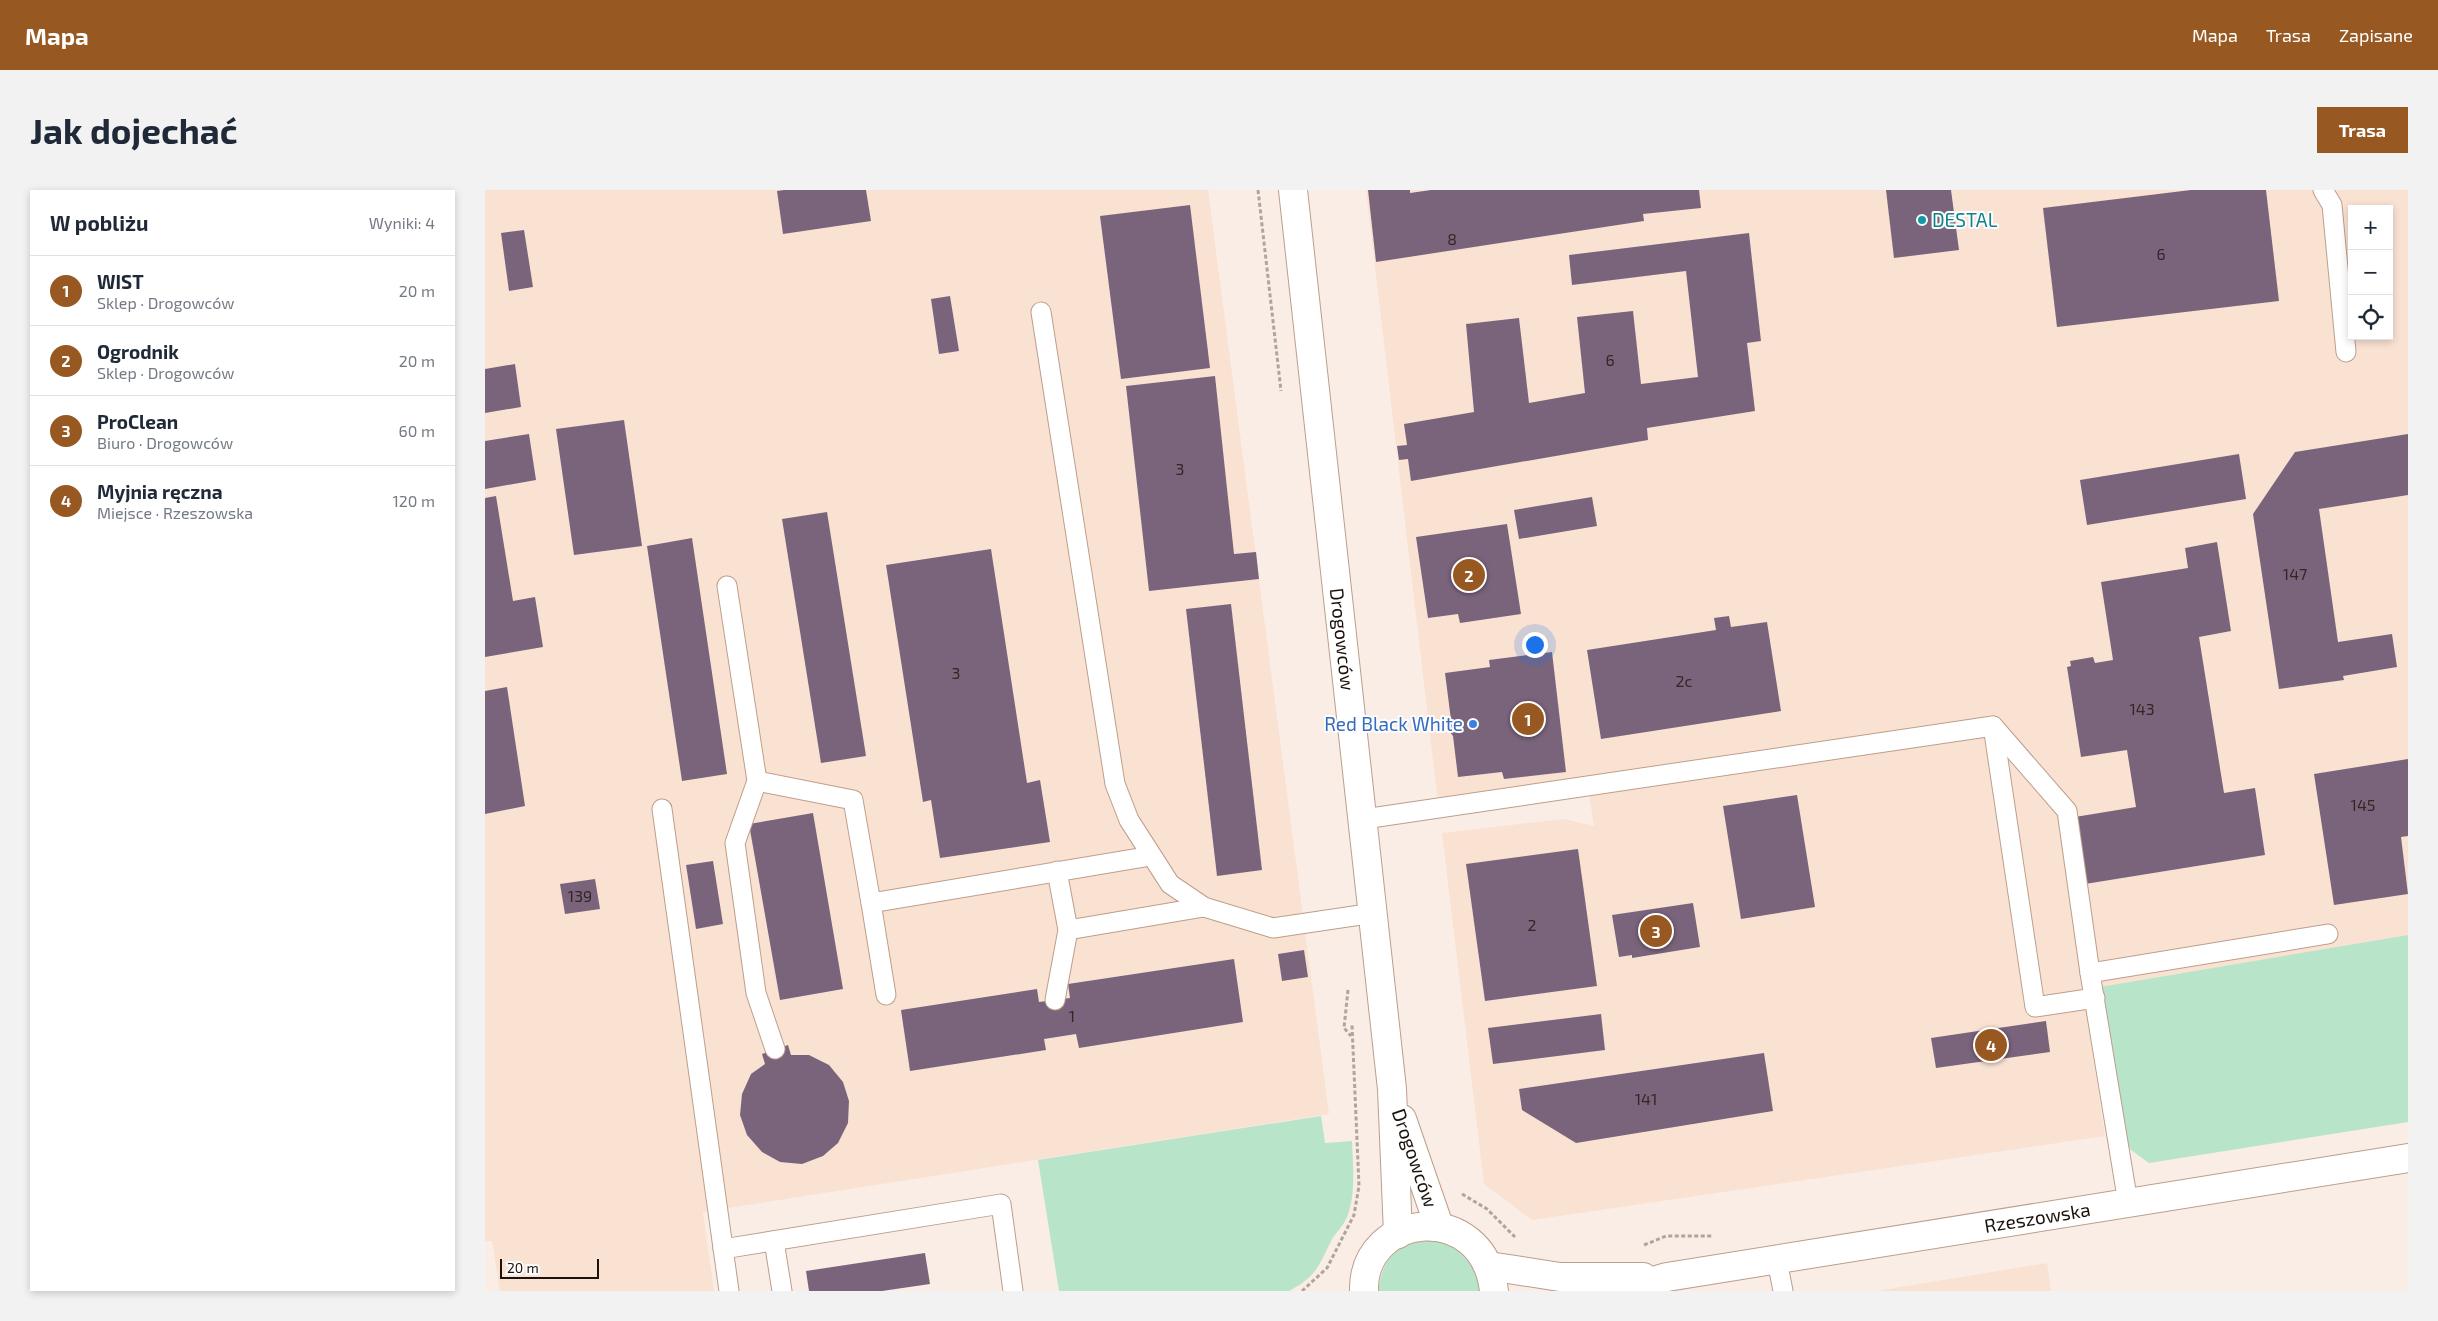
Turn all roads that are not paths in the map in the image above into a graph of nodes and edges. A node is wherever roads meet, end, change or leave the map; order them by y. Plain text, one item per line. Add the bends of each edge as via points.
1 (1293, 190) edge
2 (2323, 190) edge
3 (1041, 312) dead end
4 (2346, 352) dead end
5 (727, 586) dead end
6 (1993, 726) junction
7 (757, 782) junction
8 (662, 810) dead end
9 (1364, 819) junction
10 (1151, 856) junction
11 (1057, 872) junction
12 (871, 903) junction
13 (1204, 907) junction
14 (1373, 913) junction
15 (1068, 930) junction
16 (2328, 934) dead end
17 (2090, 973) junction
18 (886, 996) dead end
19 (2095, 998) junction
20 (1055, 1000) dead end
21 (775, 1049) dead end
22 (1392, 1089) junction
23 (2408, 1158) edge
24 (2128, 1203) junction
25 (1439, 1226) junction
26 (1398, 1234) junction
27 (774, 1241) junction
28 (723, 1249) junction
29 (1777, 1260) junction
30 (1491, 1278) edge
31 (1667, 1278) junction
32 (1364, 1284) edge
33 (729, 1291) edge
34 (782, 1291) edge
35 (1013, 1291) edge
36 (1342, 1291) edge
37 (1619, 1291) edge
38 (1783, 1291) edge

1 - 9 street, Drogowców
2 - 4 lane via 2331,205
3 - 10 lane via 1115,784 1129,820
5 - 7 lane
6 - 9 lane
6 - 17 lane via 2067,811
6 - 19 lane via 2035,1007
7 - 12 lane via 853,800
7 - 21 lane via 735,844 756,993
8 - 28 lane
9 - 14 street, Drogowców
10 - 11 lane
10 - 13 lane via 1170,884
11 - 12 lane
11 - 15 lane
12 - 18 lane
13 - 14 lane via 1273,928
13 - 15 lane
14 - 22 street, Drogowców
15 - 20 lane
16 - 17 lane
17 - 19 lane
19 - 24 lane
22 - 25 street, Drogowców
22 - 26 street, Drogowców
23 - 24 street, Rzeszowska
24 - 29 street, Rzeszowska
25 - 26 street via 1423,1226
25 - 30 street via 1462,1235 1475,1245
26 - 32 street via 1373,1258
27 - 28 lane
27 - 34 lane
27 - 35 lane via 1001,1204
28 - 33 lane
29 - 31 street, Rzeszowska
29 - 38 lane
30 - 31 street, Rzeszowska
31 - 37 street, Rzeszowska
32 - 36 street

